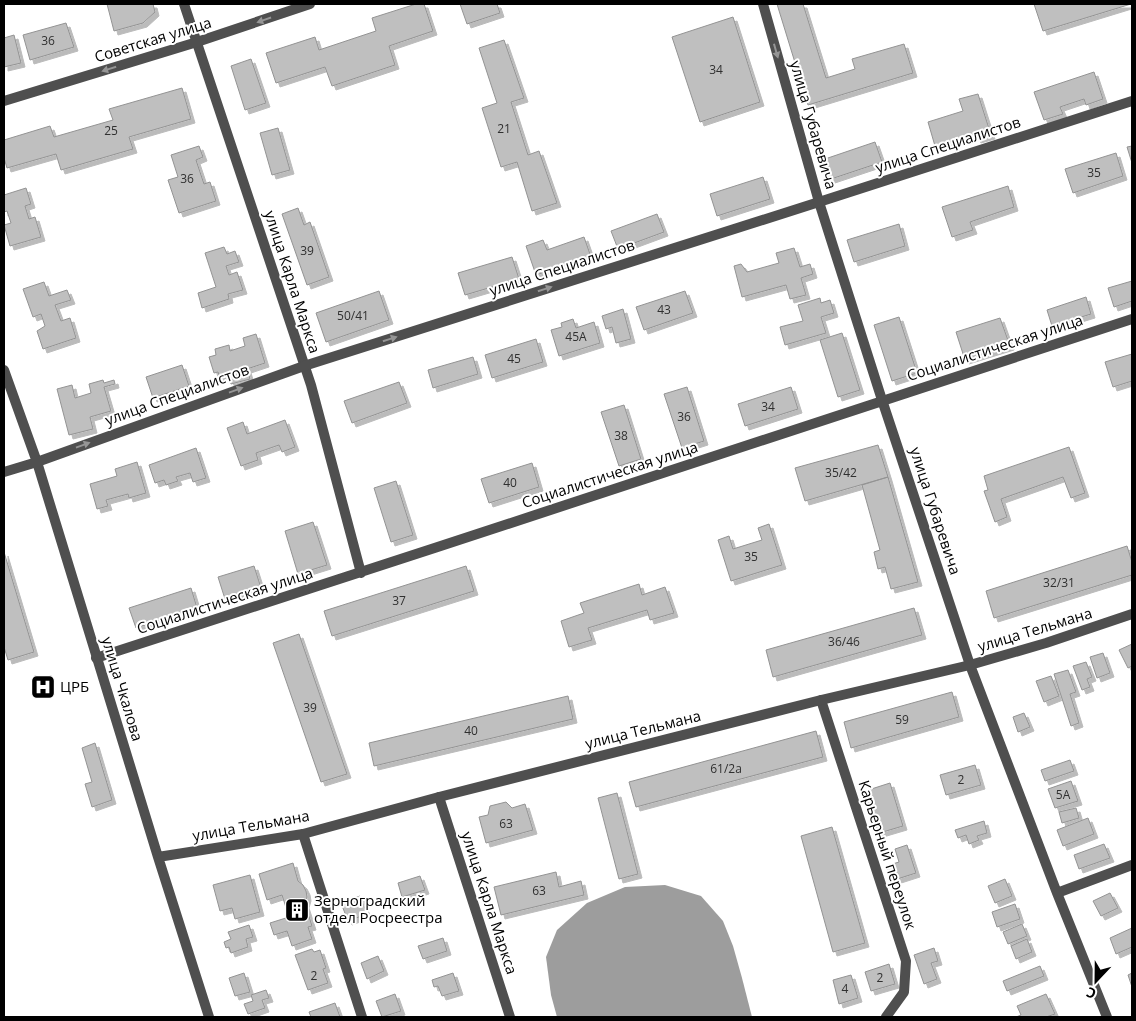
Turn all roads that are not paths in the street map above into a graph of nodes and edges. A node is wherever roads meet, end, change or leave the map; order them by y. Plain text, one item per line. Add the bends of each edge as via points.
1 (184, 4) edge
2 (310, 4) edge
3 (763, 4) edge
4 (197, 42) junction
5 (4, 101) edge
6 (1132, 101) edge
7 (818, 202) junction
8 (1132, 319) edge
9 (304, 366) junction
10 (4, 370) edge
11 (882, 400) junction
12 (37, 462) junction
13 (4, 472) edge
14 (361, 573) junction
15 (1132, 614) edge
16 (96, 658) junction
17 (970, 666) junction
18 (821, 700) junction
19 (439, 797) junction
20 (303, 834) junction
21 (158, 857) junction
22 (1132, 865) edge
23 (1057, 893) junction
24 (208, 1017) edge
25 (362, 1017) edge
26 (510, 1017) edge
27 (886, 1017) edge
28 (1108, 1017) edge

1 - 4 street, улица Карла Маркса
2 -> 4 street, Советская улица
3 -> 7 street, улица Губаревича
4 -> 5 street, Советская улица
4 - 9 street, улица Карла Маркса
6 - 7 street, улица Специалистов
9 -> 7 street, улица Специалистов
7 - 11 street, улица Губаревича
8 - 11 street, Социалистическая улица
12 -> 9 street, улица Специалистов
9 - 14 street, улица Карла Маркса
10 - 12 street, улица Чкалова
11 - 14 street, Социалистическая улица
11 - 17 street, улица Губаревича
12 - 13 street, улица Специалистов
12 - 16 street, улица Чкалова
14 - 16 street, Социалистическая улица
15 - 17 street, улица Тельмана
16 - 21 street, улица Чкалова
17 - 18 street, улица Тельмана
17 - 23 street, улица Губаревича
18 - 19 street, улица Тельмана
18 - 27 street, Карьерный переулок via 906,961 904,992
19 - 20 street, улица Тельмана
19 - 26 street, улица Карла Маркса
20 - 21 street, улица Тельмана
20 - 25 street
21 - 24 street, улица Чкалова
22 - 23 street
23 - 28 street, улица Губаревича

